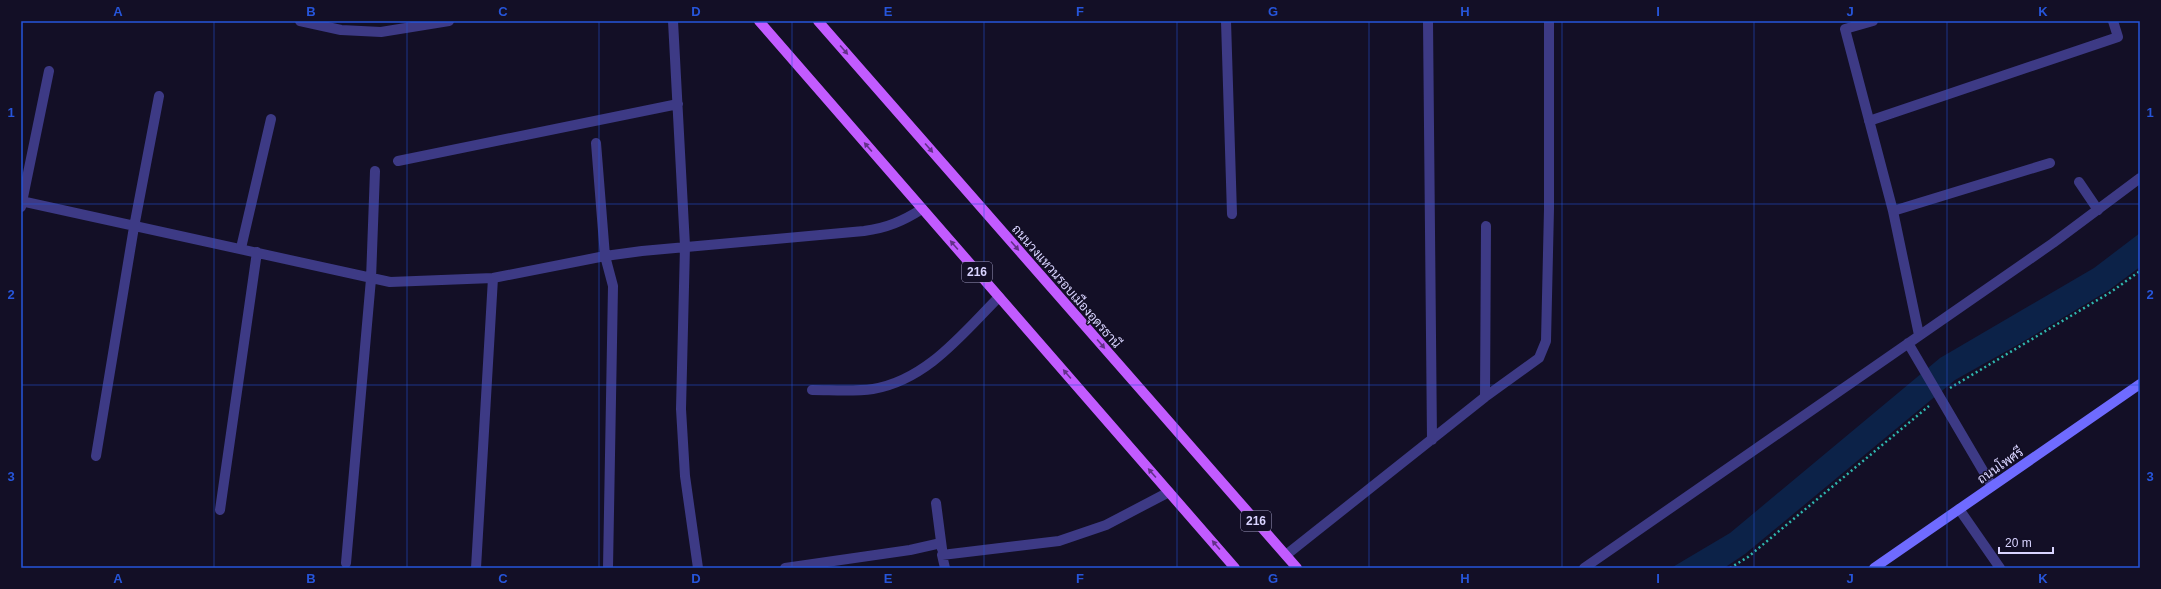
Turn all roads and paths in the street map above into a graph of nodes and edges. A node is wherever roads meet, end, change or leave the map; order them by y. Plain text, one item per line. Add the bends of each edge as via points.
1 (300, 21) edge
2 (449, 21) edge
3 (673, 21) edge
4 (759, 21) edge
5 (818, 21) edge
6 (1226, 21) edge
7 (1428, 21) edge
8 (1549, 21) edge
9 (1873, 21) edge
10 (2113, 21) edge
11 (49, 71) dead end
12 (159, 96) dead end
13 (678, 104) junction
14 (271, 119) dead end
15 (1869, 121) junction
16 (596, 143) dead end
17 (398, 161) dead end
18 (2050, 163) dead end
19 (375, 171) dead end
20 (2140, 178) edge
21 (2079, 182) dead end
22 (22, 203) edge
23 (922, 209) junction
24 (2098, 210) junction
25 (1893, 212) junction
26 (1232, 214) dead end
27 (1486, 226) dead end
28 (134, 227) junction
29 (684, 246) junction
30 (241, 248) junction
31 (257, 252) junction
32 (605, 256) junction
33 (2140, 271) edge
34 (492, 278) junction
35 (371, 279) junction
36 (999, 296) junction
37 (1919, 335) junction
38 (1908, 343) junction
39 (2140, 384) edge
40 (812, 390) dead end
41 (1939, 396) junction
42 (1485, 397) junction
43 (1432, 440) junction
44 (96, 456) dead end
45 (1992, 486) junction
46 (1169, 492) junction
47 (936, 503) dead end
48 (1959, 509) junction
49 (220, 510) dead end
50 (941, 542) junction
51 (942, 555) junction
52 (1286, 555) junction
53 (346, 563) dead end
54 (476, 568) edge
55 (608, 568) edge
56 (698, 568) edge
57 (785, 568) edge
58 (945, 568) edge
59 (1235, 568) edge
60 (1297, 568) edge
61 (1584, 568) edge
62 (1730, 568) edge
63 (1874, 568) edge
64 (2000, 568) edge

1 - 2 street via 341,30 381,32
3 - 13 street
23 -> 4 main road, 216
5 -> 52 main road, ถนนวงแหวนรอบเมืองอุดรธานี / 216
6 - 26 street
7 - 43 street
8 - 42 street via 1546,341 1539,358
9 - 15 street via 1845,29
10 - 15 street via 2118,37
11 - 22 street
12 - 28 street
13 - 17 street
13 - 29 street
14 - 30 street
15 - 25 street
16 - 32 street
18 - 25 street
19 - 35 street
20 - 24 street
21 - 24 street
22 - 28 street
23 - 29 street via 902,222 885,228
36 -> 23 main road, 216
24 - 37 street
25 - 37 street
27 - 42 street
28 - 30 street
28 - 44 street
29 - 32 street
29 - 56 street via 681,409 685,476
30 - 31 street
31 - 35 street
31 - 49 street
32 - 34 street
32 - 55 street via 613,286
33 - 41 path via 2111,292
34 - 35 street via 390,282
34 - 54 street
35 - 53 street
36 - 40 street via 940,357 900,380 853,391
46 -> 36 main road, 216
37 - 38 street
38 - 41 street
38 - 61 street
39 - 45 main road, ถนนโพศรี
41 - 45 street
41 - 62 path via 1748,557
42 - 43 street
43 - 52 street
45 - 48 main road, ถนนโพศรี
46 - 51 street via 1106,526 1059,541
59 -> 46 main road, 216
47 - 50 street
48 - 63 main road, ถนนโพศรี
48 - 64 street
50 - 51 street
50 - 57 street via 910,550
51 - 58 street
52 - 60 main road, ถนนวงแหวนรอบเมืองอุดรธานี / 216

